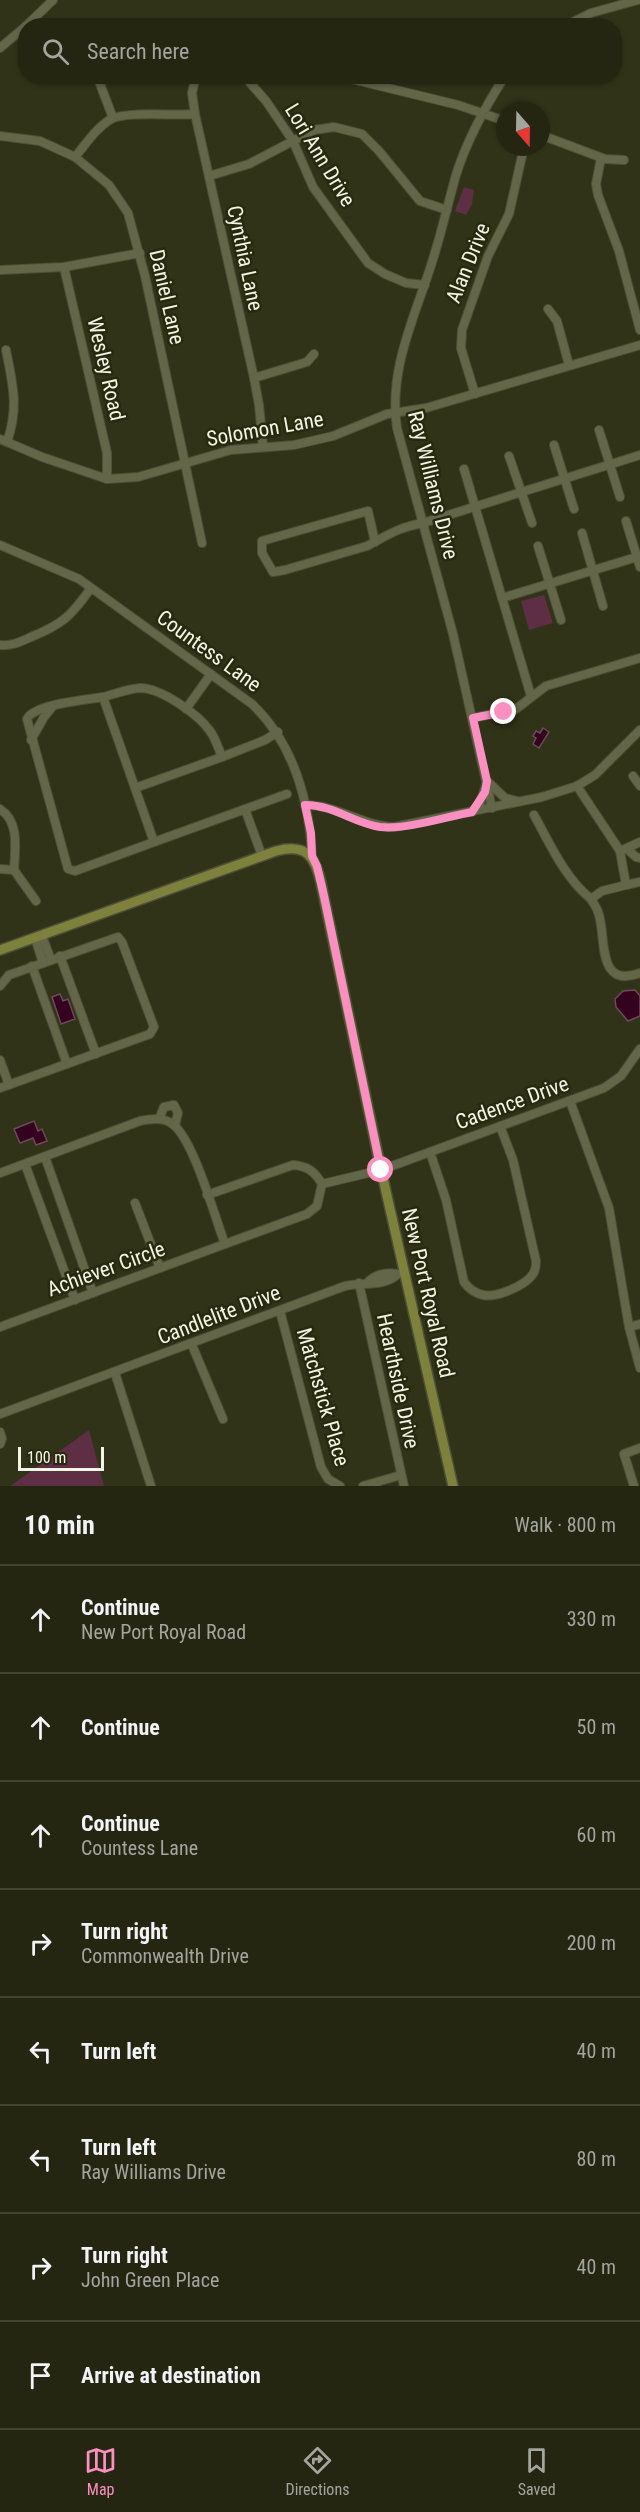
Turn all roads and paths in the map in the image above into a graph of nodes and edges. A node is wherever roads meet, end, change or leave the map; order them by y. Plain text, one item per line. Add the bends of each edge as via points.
1 (53, 0) edge
2 (638, 0) edge
3 (34, 18) edge
4 (581, 18) edge
5 (18, 33) edge
6 (0, 48) edge
7 (101, 84) edge
8 (194, 84) edge
9 (251, 84) edge
10 (370, 84) edge
11 (500, 84) edge
12 (484, 112) junction
13 (195, 114) junction
14 (496, 117) edge
15 (113, 118) junction
16 (0, 136) edge
17 (550, 138) edge
18 (292, 141) junction
19 (522, 156) edge
20 (75, 157) junction
21 (601, 158) junction
22 (624, 160) dead end
23 (209, 176) junction
24 (447, 210) junction
25 (140, 253) junction
26 (64, 267) junction
27 (0, 270) edge
28 (425, 285) junction
29 (548, 309) dead end
30 (640, 330) edge
31 (640, 345) edge
32 (6, 350) dead end
33 (314, 354) dead end
34 (569, 365) junction
35 (254, 378) junction
36 (475, 394) junction
37 (395, 413) junction
38 (599, 430) dead end
39 (4, 441) edge
40 (554, 445) dead end
41 (263, 447) junction
42 (640, 455) edge
43 (509, 456) dead end
44 (185, 462) junction
45 (610, 465) junction
46 (464, 469) dead end
47 (107, 479) junction
48 (564, 479) junction
49 (521, 492) junction
50 (620, 497) dead end
51 (476, 507) junction
52 (574, 509) dead end
53 (626, 521) dead end
54 (423, 523) junction
55 (532, 524) dead end
56 (582, 533) dead end
57 (375, 542) junction
58 (202, 543) dead end
59 (0, 545) edge
60 (538, 546) dead end
61 (639, 557) edge
62 (640, 567) edge
63 (592, 571) junction
64 (549, 584) junction
65 (91, 588) junction
66 (502, 598) junction
67 (603, 606) dead end
68 (561, 620) dead end
69 (0, 645) edge
70 (640, 658) edge
71 (211, 674) junction
72 (531, 696) junction
73 (103, 697) junction
74 (53, 706) junction
75 (186, 709) junction
76 (473, 718) junction
77 (640, 730) edge
78 (278, 732) junction
79 (32, 740) junction
80 (222, 757) junction
81 (633, 776) dead end
82 (487, 781) junction
83 (578, 786) junction
84 (640, 786) edge
85 (135, 788) junction
86 (286, 794) dead end
87 (519, 802) junction
88 (305, 805) junction
89 (492, 808) junction
90 (0, 809) edge
91 (245, 809) junction
92 (472, 812) junction
93 (534, 815) dead end
94 (154, 842) junction
95 (640, 842) edge
96 (624, 850) junction
97 (262, 856) junction
98 (312, 856) junction
99 (640, 858) edge
100 (0, 869) edge
101 (14, 870) junction
102 (640, 882) edge
103 (626, 885) junction
104 (591, 899) junction
105 (36, 901) dead end
106 (38, 937) junction
107 (0, 950) edge
108 (60, 956) junction
109 (47, 961) junction
110 (32, 966) junction
111 (639, 976) edge
112 (0, 986) edge
113 (640, 1049) edge
114 (96, 1054) junction
115 (0, 1060) edge
116 (67, 1064) junction
117 (9, 1085) junction
118 (0, 1088) edge
119 (570, 1101) junction
120 (159, 1119) junction
121 (175, 1125) junction
122 (500, 1126) junction
123 (430, 1152) junction
124 (45, 1157) junction
125 (25, 1164) junction
126 (381, 1170) junction
127 (0, 1173) edge
128 (322, 1184) junction
129 (207, 1195) junction
130 (135, 1203) dead end
131 (225, 1244) junction
132 (160, 1268) junction
133 (401, 1273) junction
134 (363, 1283) junction
135 (93, 1293) junction
136 (75, 1300) junction
137 (280, 1311) junction
138 (640, 1324) edge
139 (629, 1327) junction
140 (0, 1328) edge
141 (192, 1345) junction
142 (640, 1368) edge
143 (115, 1373) junction
144 (0, 1414) edge
145 (223, 1419) dead end
146 (0, 1432) edge
147 (0, 1444) edge
148 (640, 1448) edge
149 (401, 1475) junction
150 (151, 1486) edge
151 (340, 1486) edge
152 (363, 1486) edge
153 (404, 1486) edge
154 (453, 1486) edge
155 (634, 1486) edge

1 - 3 street
2 - 4 street
5 - 6 street
7 - 15 street
8 - 13 street, Cynthia Lane
9 - 18 street, Lori Ann Drive
10 - 12 street
11 - 12 street, Ray Williams Drive
12 - 14 street
12 - 24 street, Ray Williams Drive via 466,148
13 - 15 street
13 - 23 street, Cynthia Lane
15 - 20 street via 101,126
16 - 20 street, Daniel Lane via 40,141
17 - 21 street
18 - 23 street via 249,164
18 - 24 street via 314,130 334,127 362,134 420,201
18 - 28 street, Lori Ann Drive via 313,187 368,263 406,283
19 - 36 street, Alan Drive via 508,214 488,256 462,330 461,348
20 - 25 street, Daniel Lane via 109,185 128,213
21 - 22 street
21 - 30 street via 598,195 619,251
23 - 35 street, Cynthia Lane
24 - 28 street, Ray Williams Drive
25 - 26 street
25 - 44 street, Daniel Lane
26 - 27 street
26 - 47 street, Wesley Road via 107,453
28 - 37 street, Ray Williams Drive via 397,368
29 - 34 street via 557,321
31 - 34 street, Solomon Lane
32 - 39 street via 15,402 13,426
33 - 35 street via 307,362
34 - 36 street, Solomon Lane
35 - 41 street, Cynthia Lane
36 - 37 street, Solomon Lane
37 - 41 street, Solomon Lane via 333,436
37 - 54 street, Ray Williams Drive
38 - 45 street
39 - 47 street, Solomon Lane
40 - 48 street
41 - 44 street, Solomon Lane via 231,450
42 - 45 street
43 - 49 street
44 - 47 street, Solomon Lane via 138,477
44 - 58 street, Daniel Lane
45 - 48 street
45 - 50 street
46 - 51 street
48 - 49 street
48 - 52 street
49 - 51 street
49 - 55 street
51 - 54 street
51 - 66 street
53 - 61 street
54 - 57 street via 399,528
54 - 76 street, Ray Williams Drive
56 - 63 street
57 - 57 street via 273,572 262,553 262,541 368,511
59 - 65 street, Countess Lane via 79,579
60 - 64 street
61 - 62 street
61 - 63 street
63 - 64 street
63 - 67 street
64 - 66 street
64 - 68 street
65 - 69 street via 56,627 11,646
65 - 71 street, Countess Lane
66 - 72 street
70 - 72 street via 546,686
71 - 75 street
71 - 78 street, Countess Lane via 252,704
72 - 76 street via 516,709
73 - 74 street
73 - 75 street via 151,689
73 - 85 street
74 - 79 street
74 - 79 street via 30,713 27,719
75 - 80 street via 207,726
76 - 82 street, Ray Williams Drive
77 - 83 street via 595,775
78 - 80 street
78 - 88 street, Countess Lane via 300,781
79 - 94 street via 68,869 75,871
80 - 85 street
81 - 84 street
82 - 87 street via 505,798
82 - 89 street, Ray Williams Drive
82 - 92 street
83 - 87 street
83 - 96 street
85 - 94 street
86 - 91 street
87 - 89 street
88 - 92 street via 320,805 378,826 394,827
88 - 98 street, Countess Lane
89 - 92 street
90 - 101 street via 10,819 16,840
91 - 94 street
91 - 97 street
93 - 104 street via 558,859
95 - 96 street
96 - 99 street
96 - 103 street
97 - 98 main road via 291,848
97 - 106 main road
98 - 126 main road, New Port Royal Road via 324,896
100 - 101 street
101 - 105 street
102 - 103 street
103 - 104 street via 602,891
104 - 111 street via 599,913 606,963 623,976
106 - 107 main road
106 - 109 street
108 - 109 street
108 - 114 street
108 - 114 street via 118,937 154,1027 150,1034
109 - 110 street
110 - 112 street via 9,975
110 - 116 street
113 - 119 street, Cadence Drive via 621,1076 604,1088
114 - 116 street
115 - 117 street
116 - 117 street
117 - 118 street
119 - 122 street, Cadence Drive
119 - 139 street via 609,1208
120 - 121 street
120 - 121 street via 164,1107 174,1105 178,1113
120 - 124 street via 140,1121
121 - 129 street via 191,1150
122 - 123 street, Cadence Drive
122 - 123 street via 513,1160 536,1261 535,1272 521,1285 491,1296 471,1291 464,1282 446,1200
123 - 126 street, Cadence Drive
124 - 125 street
124 - 135 street
125 - 127 street
125 - 136 street
126 - 128 street
126 - 133 main road, New Port Royal Road
128 - 129 street via 313,1171 293,1165
128 - 131 street, Achiever Circle via 317,1206 307,1214
129 - 131 street
130 - 132 street
131 - 132 street, Achiever Circle
132 - 135 street, Achiever Circle
133 - 134 street, Candlelite Drive via 376,1284
133 - 154 main road, New Port Royal Road
134 - 137 street, Candlelite Drive
134 - 149 street, Hearthside Drive
135 - 136 street, Achiever Circle
136 - 140 street, Achiever Circle
137 - 141 street, Candlelite Drive
137 - 151 street, Matchstick Place via 321,1467 328,1479
138 - 139 street
139 - 142 street
141 - 143 street, Candlelite Drive
141 - 145 street
143 - 144 street, Candlelite Drive
143 - 150 street
146 - 147 street
148 - 155 street via 624,1454
149 - 152 street, Matchstick Place
149 - 153 street, Hearthside Drive

